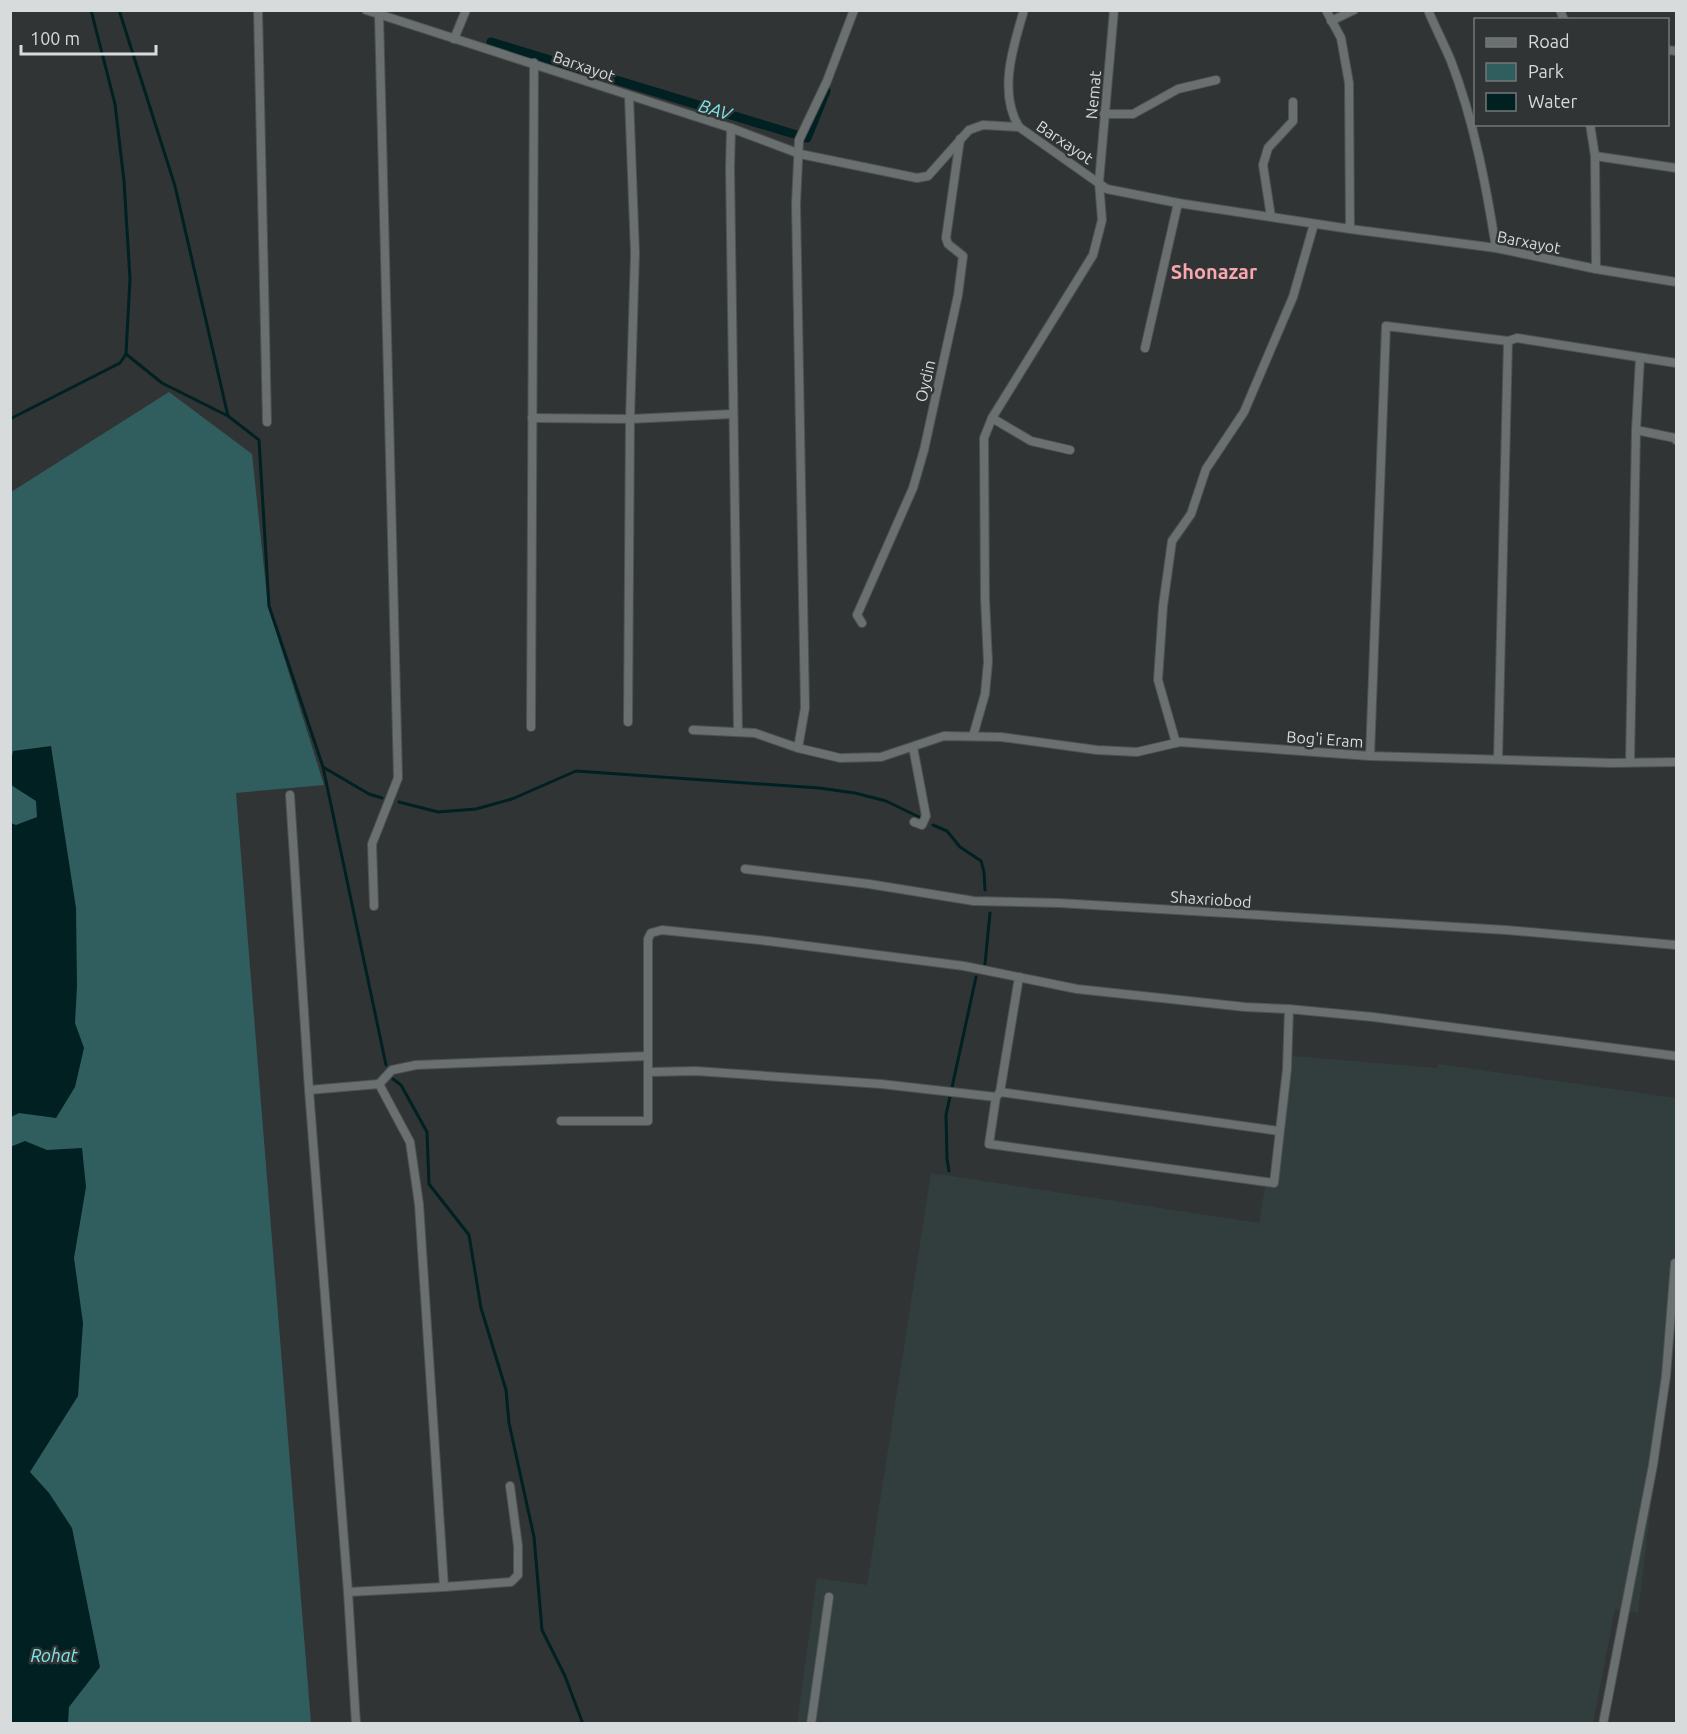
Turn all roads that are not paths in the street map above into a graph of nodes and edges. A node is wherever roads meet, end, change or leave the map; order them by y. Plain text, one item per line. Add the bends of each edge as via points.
1 (258, 10) edge
2 (366, 10) edge
3 (466, 10) edge
4 (854, 10) edge
5 (1024, 10) edge
6 (1114, 10) edge
7 (1326, 10) edge
8 (1354, 10) edge
9 (1428, 10) edge
10 (379, 15) junction
11 (1331, 21) junction
12 (454, 39) junction
13 (534, 63) junction
14 (1216, 80) dead end
15 (629, 96) junction
16 (1293, 102) dead end
17 (1104, 114) junction
18 (1590, 126) edge
19 (1019, 127) junction
20 (731, 128) junction
21 (960, 139) junction
22 (800, 154) junction
23 (1595, 156) junction
24 (1677, 168) edge
25 (1099, 182) junction
26 (1178, 203) junction
27 (1271, 217) junction
28 (1314, 224) junction
29 (1350, 229) junction
30 (1496, 248) junction
31 (1596, 269) junction
32 (1677, 282) edge
33 (1508, 341) junction
34 (1145, 348) dead end
35 (1640, 357) junction
36 (1677, 363) edge
37 (733, 414) junction
38 (532, 418) junction
39 (630, 418) junction
40 (992, 418) junction
41 (267, 422) dead end
42 (1636, 430) junction
43 (1676, 438) edge
44 (1070, 450) dead end
45 (862, 623) dead end
46 (628, 722) dead end
47 (531, 727) dead end
48 (693, 730) dead end
49 (738, 731) junction
50 (973, 736) junction
51 (1176, 743) junction
52 (913, 747) junction
53 (798, 748) junction
54 (1370, 756) junction
55 (1498, 759) junction
56 (1630, 762) junction
57 (1677, 762) edge
58 (290, 795) dead end
59 (914, 822) dead end
60 (745, 869) dead end
61 (374, 906) dead end
62 (1677, 945) edge
63 (1019, 976) junction
64 (1289, 1008) junction
65 (648, 1056) junction
66 (1677, 1056) edge
67 (649, 1072) junction
68 (379, 1084) junction
69 (309, 1090) junction
70 (998, 1095) junction
71 (561, 1121) dead end
72 (1280, 1131) junction
73 (1676, 1263) edge
74 (510, 1486) dead end
75 (444, 1587) junction
76 (348, 1592) junction
77 (829, 1597) dead end
78 (356, 1724) edge
79 (811, 1724) edge
80 (1603, 1724) edge

1 - 41 street
2 - 10 street, Barxayot
3 - 12 street
4 - 22 street via 827,81 802,131
5 - 19 street via 1012,49 1009,85 1009,100
6 - 17 street, Nemat
7 - 11 street
8 - 11 street
9 - 30 street via 1451,62 1473,129
10 - 12 street, Barxayot
10 - 61 street via 398,778 372,844
11 - 29 street via 1341,38 1349,83
12 - 13 street, Barxayot
13 - 15 street, Barxayot
13 - 38 street
14 - 17 street via 1178,89 1133,114
15 - 20 street, Barxayot
15 - 39 street via 635,253
16 - 27 street via 1293,121 1268,148 1263,165
17 - 25 street, Nemat
18 - 23 street
19 - 21 street, Barxayot via 983,125 969,130
19 - 25 street, Barxayot
20 - 22 street, Barxayot
20 - 37 street
21 - 22 street, Barxayot via 928,176 917,178
21 - 45 street, Oydin via 946,238 963,256 958,295 913,488 857,615
22 - 53 street via 796,204 805,708
23 - 24 street
23 - 31 street
25 - 26 street, Barxayot via 1107,189
25 - 40 street, Nemat via 1102,220 1093,255
26 - 27 street, Barxayot
26 - 34 street
27 - 28 street, Barxayot
28 - 29 street, Barxayot
28 - 51 street via 1293,297 1244,411 1206,469 1191,514 1172,540 1158,680
29 - 30 street, Barxayot
30 - 31 street, Barxayot
31 - 32 street, Barxayot
33 - 35 street via 1517,338
33 - 54 street via 1386,326
33 - 55 street
35 - 36 street
35 - 42 street
37 - 39 street
37 - 49 street
38 - 39 street
38 - 47 street
39 - 46 street
40 - 44 street via 1031,441
40 - 50 street, Nemat via 984,438 988,662 985,694
42 - 43 street
42 - 56 street
48 - 49 street, Bog'i Eram
49 - 53 street, Bog'i Eram
50 - 51 street, Bog'i Eram via 1137,752
50 - 52 street, Bog'i Eram via 944,736
51 - 54 street, Bog'i Eram
52 - 53 street, Bog'i Eram via 881,757 840,758
52 - 59 street via 926,816 922,825
54 - 55 street, Bog'i Eram
55 - 56 street, Bog'i Eram
56 - 57 street, Bog'i Eram
58 - 69 street
60 - 62 street, Shaxriobod via 974,901 1506,930
63 - 64 street via 1077,989
63 - 65 street via 658,930 648,939
63 - 70 street
64 - 66 street
64 - 72 street
65 - 67 street
65 - 68 street via 416,1065 392,1070
67 - 70 street via 696,1071
67 - 71 street via 648,1121
68 - 69 street
68 - 75 street via 410,1142 420,1204
69 - 76 street
70 - 72 street
70 - 72 street via 989,1144 1274,1183
73 - 80 street via 1653,1465
74 - 75 street via 518,1546 516,1579
75 - 76 street
76 - 78 street
77 - 79 street

